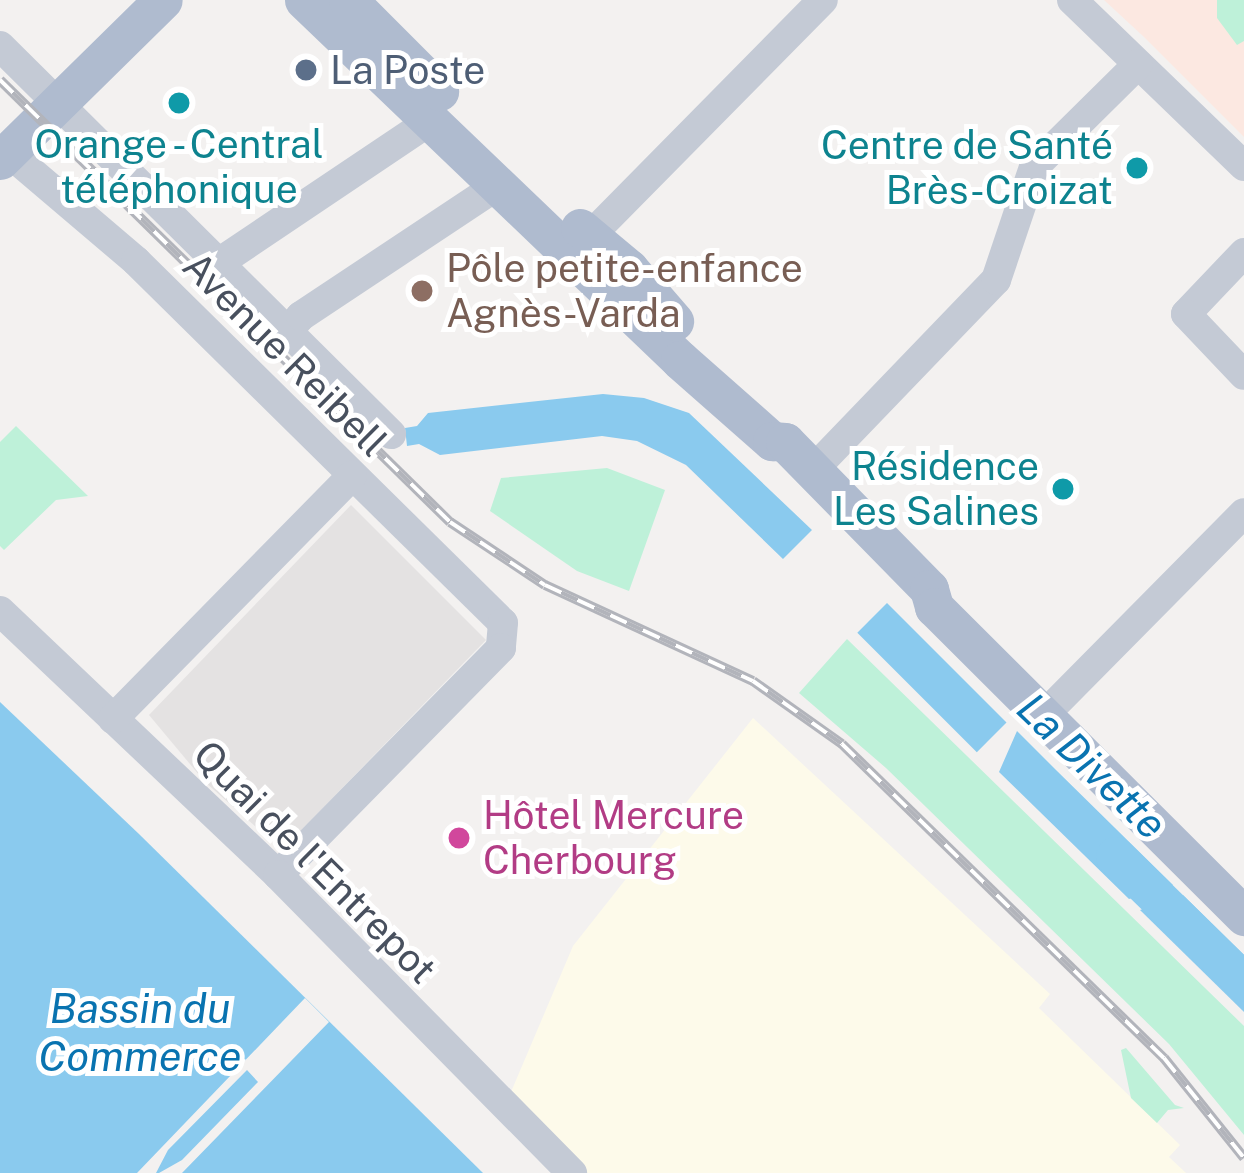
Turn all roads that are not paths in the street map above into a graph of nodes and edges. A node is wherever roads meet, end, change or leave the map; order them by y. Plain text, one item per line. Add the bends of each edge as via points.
1 (163, 0) edge
2 (304, 0) edge
3 (348, 0) edge
4 (823, 0) edge
5 (1072, 0) edge
6 (0, 46) edge
7 (1138, 64) junction
8 (58, 101) junction
9 (431, 120) junction
10 (4, 156) edge
11 (1244, 166) edge
12 (500, 184) junction
13 (590, 237) junction
14 (1244, 253) edge
15 (220, 262) junction
16 (287, 332) junction
17 (1244, 375) edge
18 (391, 434) dead end
19 (785, 442) junction
20 (813, 470) junction
21 (352, 476) junction
22 (1244, 513) edge
23 (929, 589) junction
24 (0, 610) edge
25 (1058, 700) junction
26 (113, 718) junction
27 (278, 875) junction
28 (1244, 882) edge
29 (1244, 916) edge
30 (572, 1173) edge

1 - 8 main road
2 - 9 main road
3 - 13 main road
4 - 13 street
5 - 7 street
6 - 8 street
7 - 11 street
7 - 20 street via 1034,167 996,280
8 - 10 main road
8 - 15 street
9 - 12 main road
9 - 15 street
10 - 21 street, Avenue Reibell via 136,261
12 - 16 street
12 - 19 main road via 680,360 772,441
13 - 19 main road via 784,427
14 - 17 street via 1186,314
15 - 16 street
16 - 18 street
19 - 20 main road
20 - 23 main road
21 - 26 street
21 - 27 street, Avenue Reibell via 506,632 501,648
22 - 25 street
23 - 25 main road
23 - 29 main road via 934,607
24 - 26 street, Quai de l'Entrepot
25 - 28 main road
26 - 27 street, Quai de l'Entrepot
27 - 30 street, Quai de l'Entrepot

